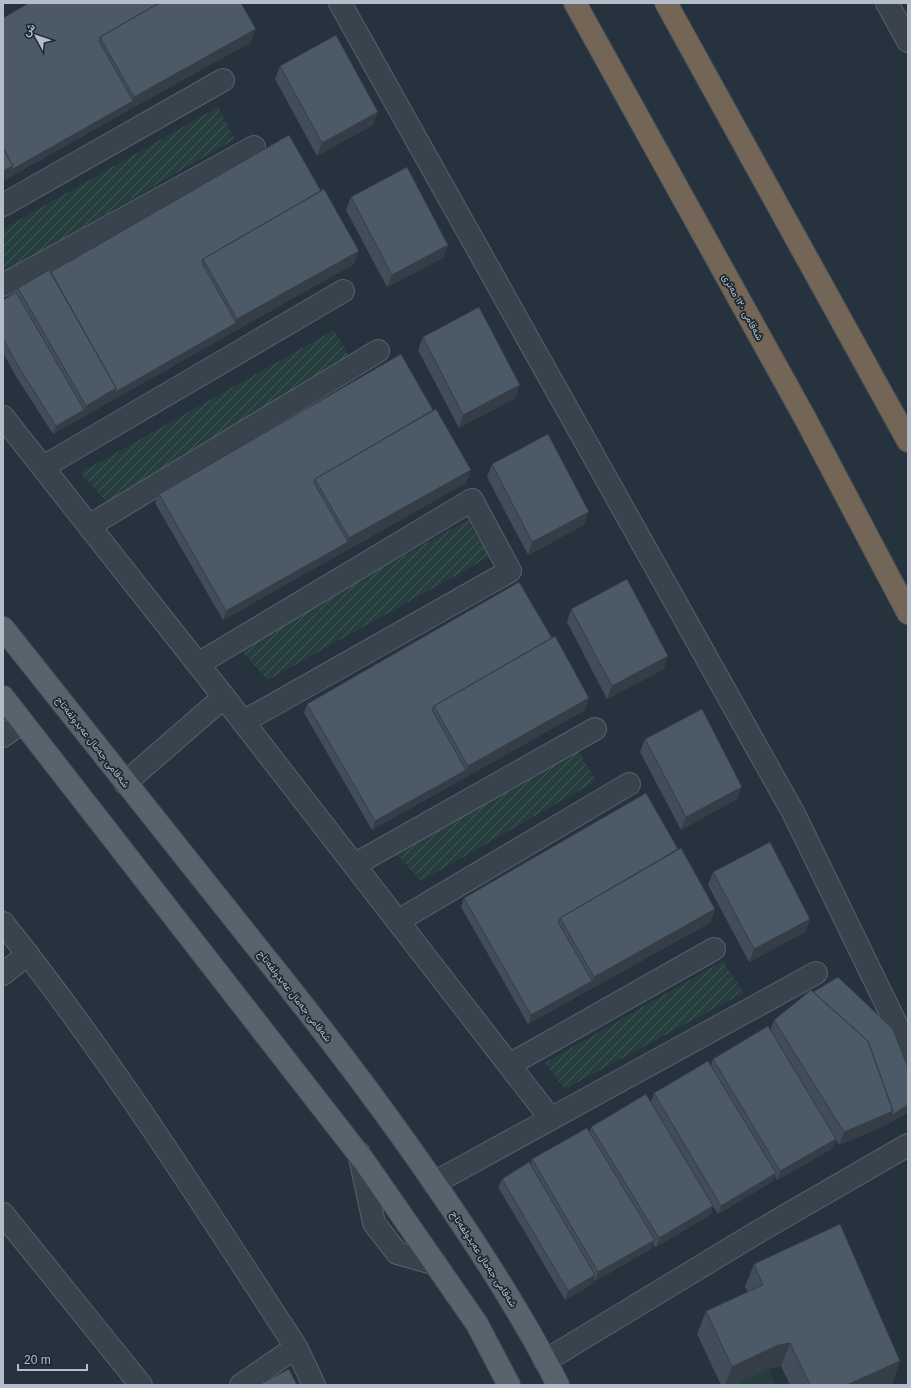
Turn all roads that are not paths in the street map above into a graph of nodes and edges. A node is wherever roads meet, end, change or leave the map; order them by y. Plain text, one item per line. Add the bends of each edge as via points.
1 (340, 3) edge
2 (575, 3) edge
3 (666, 3) edge
4 (887, 3) edge
5 (908, 41) edge
6 (223, 80) dead end
7 (254, 147) dead end
8 (3, 204) edge
9 (3, 285) edge
10 (343, 291) dead end
11 (378, 351) dead end
12 (3, 417) edge
13 (908, 441) edge
14 (43, 467) junction
15 (89, 526) junction
16 (908, 613) edge
17 (3, 628) edge
18 (198, 664) junction
19 (3, 697) edge
20 (224, 697) junction
21 (22, 722) junction
22 (243, 722) junction
23 (595, 729) dead end
24 (3, 736) edge
25 (125, 783) junction
26 (630, 784) dead end
27 (354, 865) junction
28 (398, 921) junction
29 (3, 923) edge
30 (714, 949) dead end
31 (28, 954) junction
32 (816, 973) dead end
33 (3, 974) edge
34 (904, 1025) edge
35 (908, 1051) edge
36 (509, 1065) junction
37 (551, 1119) junction
38 (908, 1145) edge
39 (434, 1183) junction
40 (3, 1214) edge
41 (296, 1347) junction
42 (545, 1360) junction
43 (141, 1385) edge
44 (241, 1385) edge
45 (314, 1385) edge
46 (509, 1385) edge
47 (558, 1385) edge

1 - 34 street via 794,814
2 - 16 highway, شەقامی ١٢٠ مەتری via 805,418
3 - 13 highway
4 - 5 street
6 - 8 street
7 - 9 street
10 - 14 street
11 - 15 street
12 - 14 street
14 - 15 street
15 - 18 street
17 - 25 main road, شەقامی جەمال عەبدولفەتاح
18 - 20 street
18 - 22 street via 472,500 510,571
19 - 21 main road
20 - 22 street
20 - 25 street
21 - 24 street
21 - 46 main road via 359,1153 477,1324
22 - 27 street
23 - 27 street
25 - 39 main road, شەقامی جەمال عەبدولفەتاح via 325,1032
26 - 28 street
27 - 28 street
28 - 36 street
29 - 31 street
30 - 36 street
31 - 33 street
31 - 41 street via 138,1107
32 - 37 street
34 - 35 street
36 - 37 street
37 - 39 street
38 - 42 street
39 - 42 main road, شەقامی جەمال عەبدولفەتاح via 512,1302
40 - 43 street
41 - 44 street
41 - 45 street
42 - 47 main road, شەقامی جەمال عەبدولفەتاح

